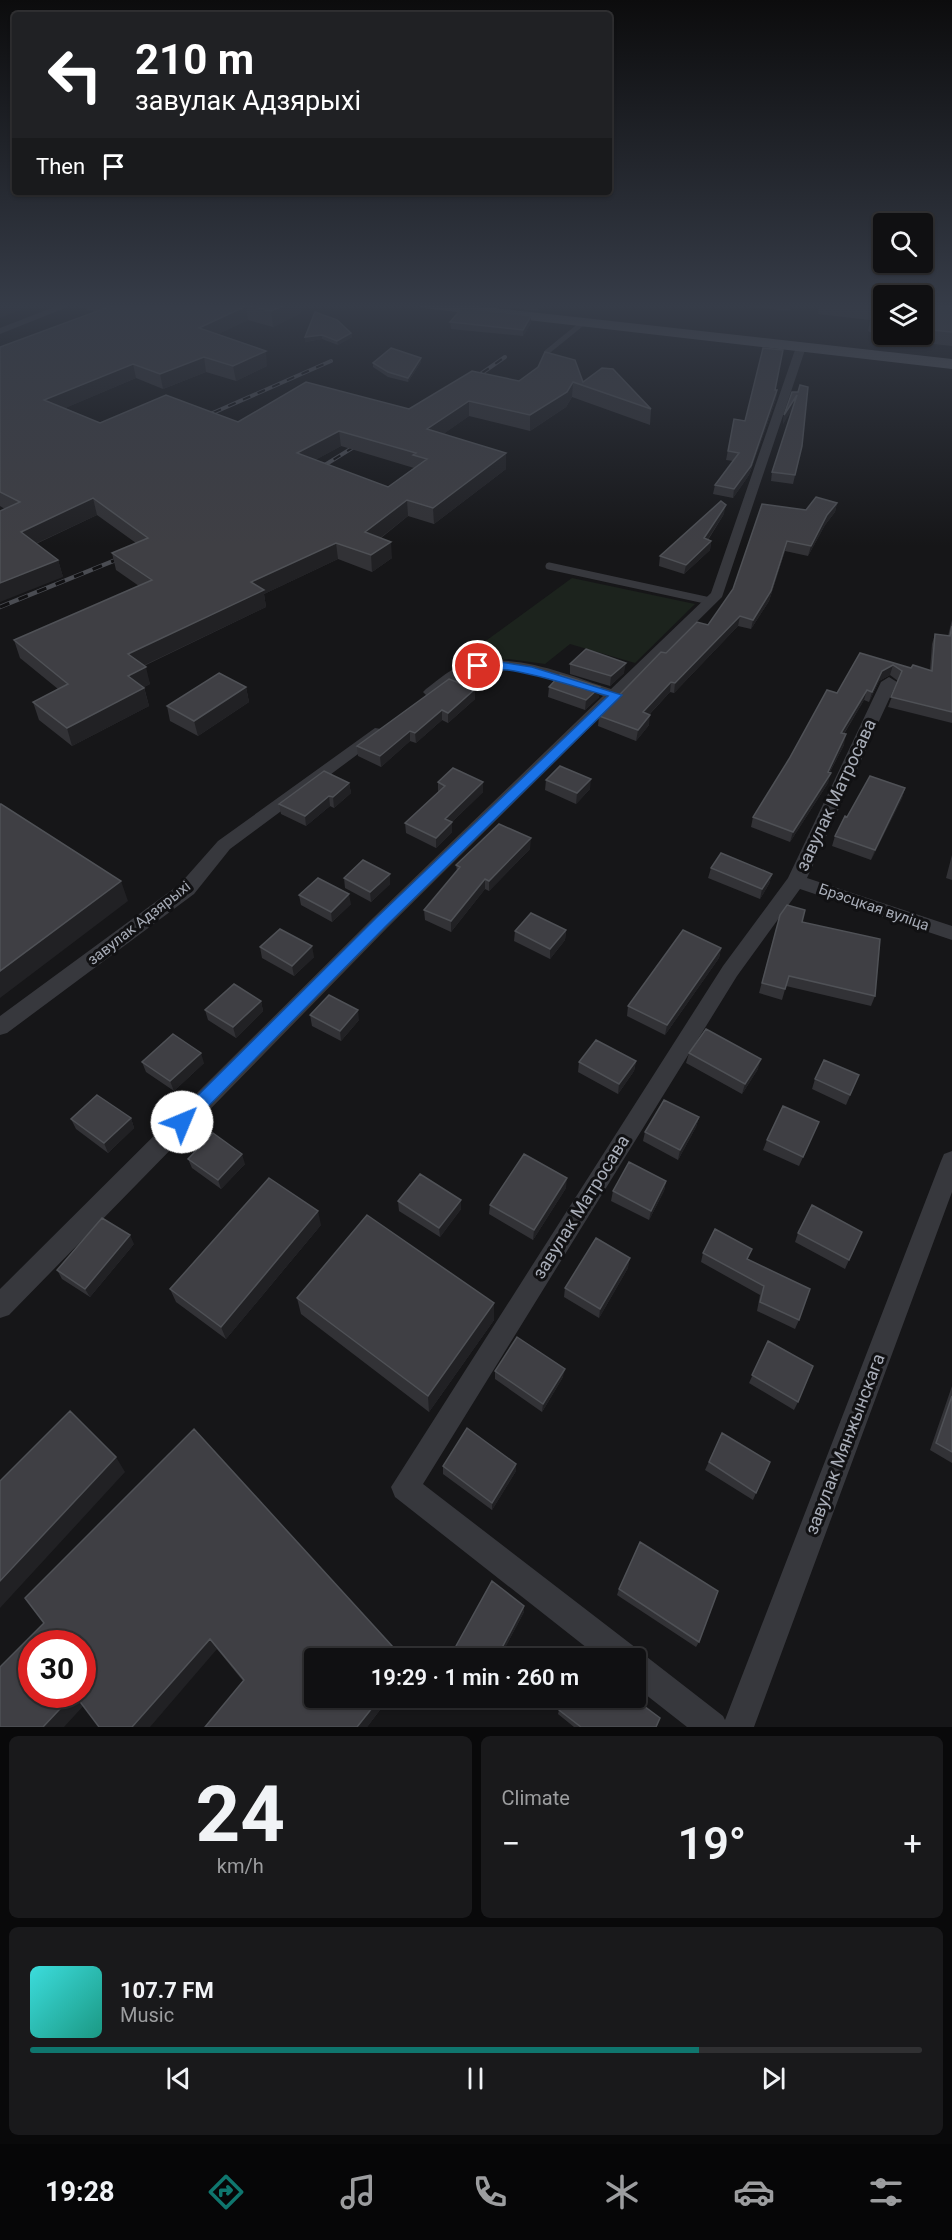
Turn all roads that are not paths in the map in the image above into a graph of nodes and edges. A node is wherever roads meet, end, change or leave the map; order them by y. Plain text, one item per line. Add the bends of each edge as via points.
1 (789, 385) edge
2 (549, 566) dead end
3 (710, 601) junction
4 (889, 682) dead end
5 (616, 695) junction
6 (421, 699) edge
7 (393, 720) edge
8 (796, 881) junction
9 (952, 933) edge
10 (0, 1027) edge
11 (952, 1161) edge
12 (0, 1306) edge
13 (611, 1648) edge
14 (646, 1676) edge
15 (712, 1727) edge
16 (738, 1727) edge

1 - 3 street via 731,560 717,594
2 - 3 lane
3 - 5 street
4 - 8 street, завулак Матросава
5 - 6 street via 528,669 494,665 459,672
5 - 12 street via 381,922
7 - 10 street, завулак Адзярыхі via 224,845 187,889
8 - 9 street, Брэсцкая вуліца
8 - 13 street, завулак Матросава via 730,971 405,1487
11 - 16 street, завулак Мянжынскага
14 - 15 street

